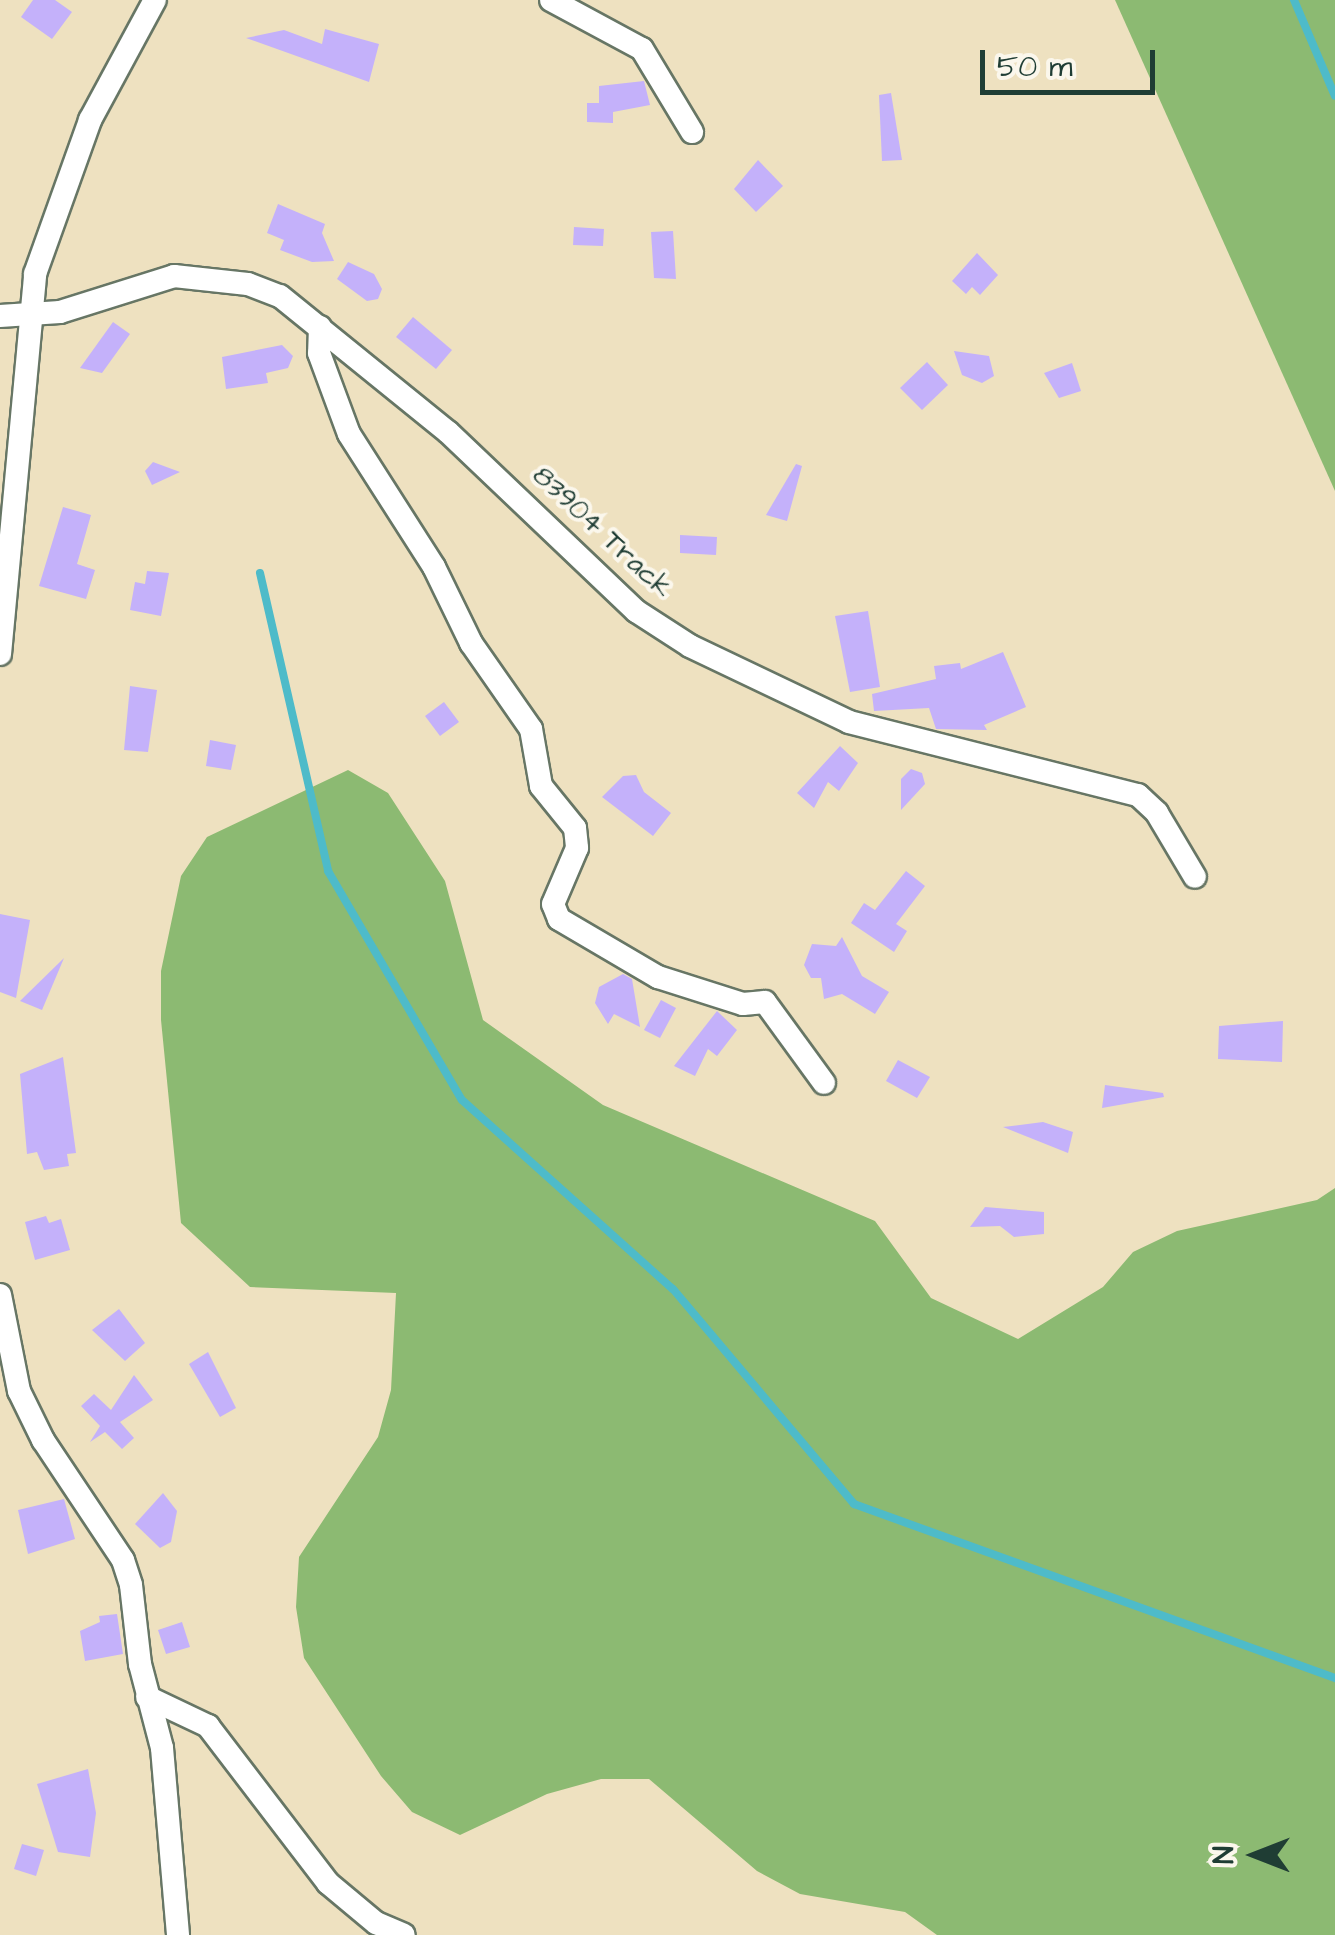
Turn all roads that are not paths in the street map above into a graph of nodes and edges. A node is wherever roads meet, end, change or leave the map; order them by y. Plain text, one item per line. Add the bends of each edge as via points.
1 (155, 0) edge
2 (551, 0) edge
3 (692, 132) dead end
4 (0, 316) edge
5 (28, 316) junction
6 (320, 328) junction
7 (0, 654) edge
8 (1196, 878) dead end
9 (824, 1083) dead end
10 (0, 1295) edge
11 (147, 1697) junction
12 (178, 1935) edge
13 (404, 1935) edge

1 - 5 street via 57,198
2 - 3 street via 642,49
4 - 5 street, 83904 Track
5 - 6 street, 83904 Track via 60,312 158,277 197,276 262,288
5 - 7 street
6 - 8 street, 83904 Track via 448,432 636,611 690,646 849,722 1138,795
6 - 9 street via 319,353 349,434 434,567 470,642 531,729 541,786 575,828 577,848 553,904 559,919 658,976 743,1004 765,1002
10 - 11 street via 19,1391 43,1440 124,1560
11 - 12 street via 162,1748
11 - 13 street via 208,1726 328,1883 376,1923

